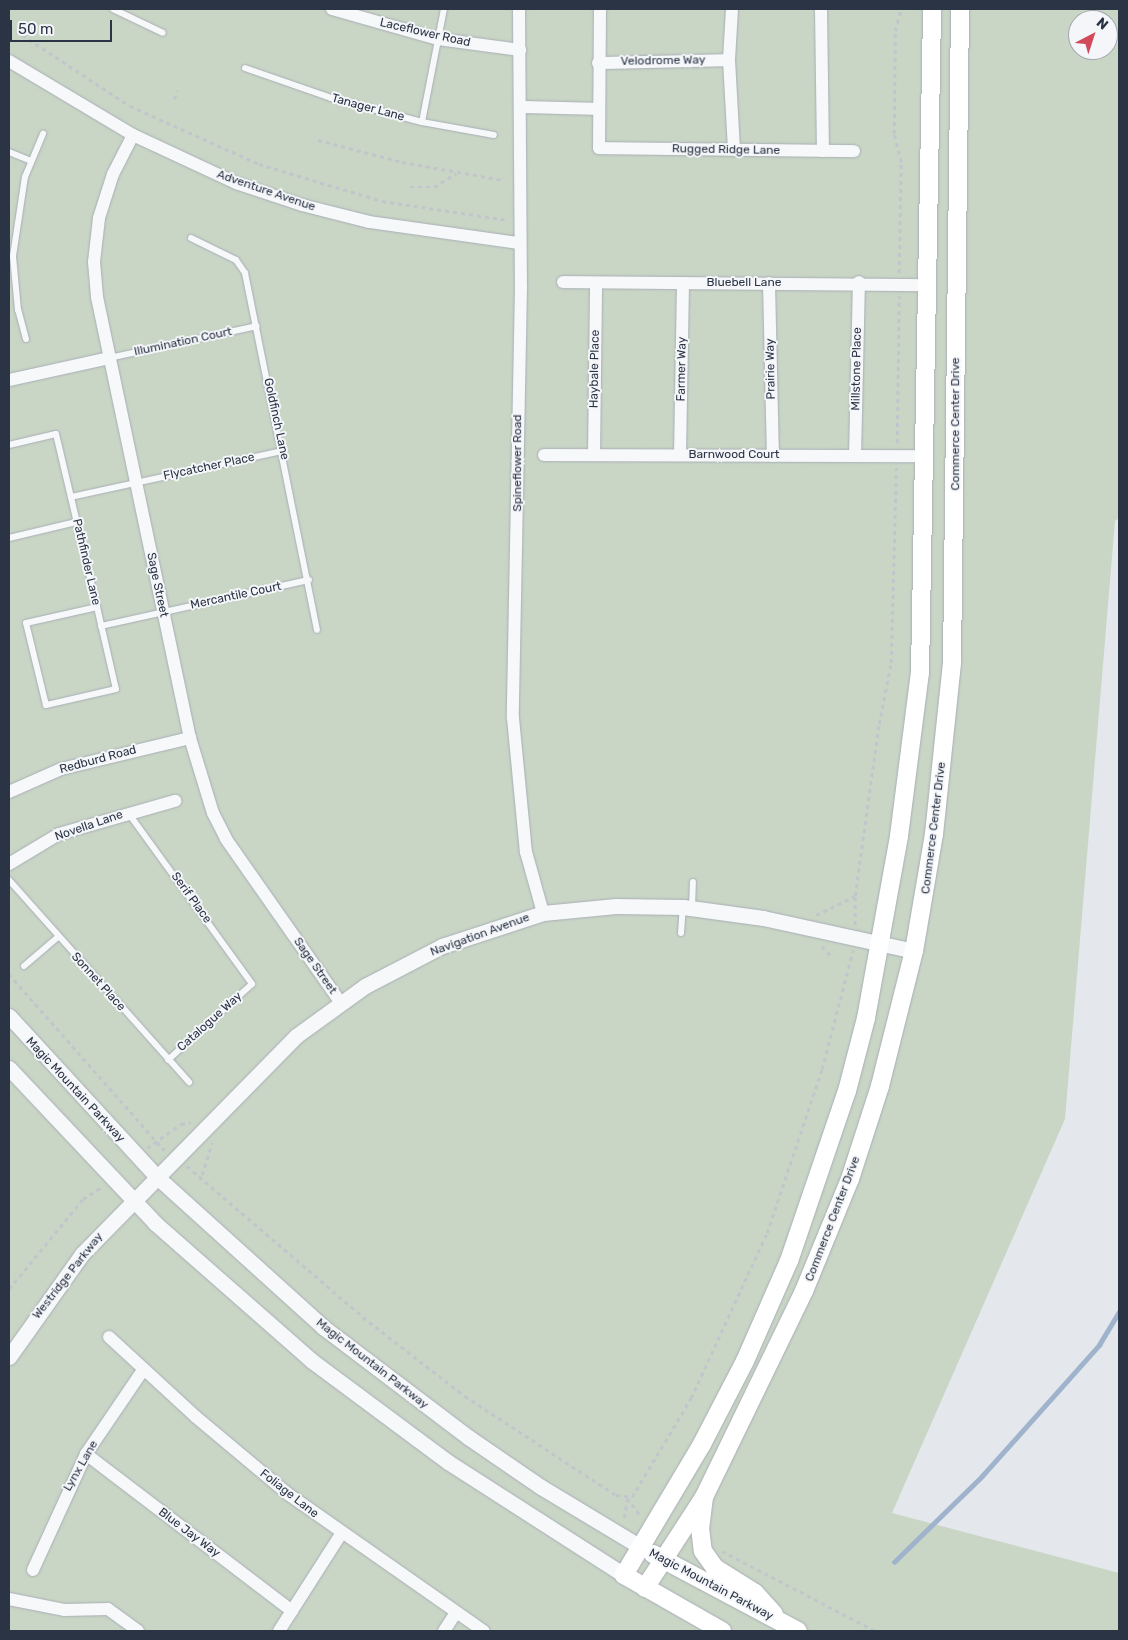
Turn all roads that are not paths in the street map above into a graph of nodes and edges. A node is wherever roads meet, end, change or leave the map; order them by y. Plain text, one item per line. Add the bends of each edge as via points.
1 (113, 9) edge
2 (332, 9) edge
3 (444, 9) edge
4 (519, 9) edge
5 (600, 9) edge
6 (732, 9) edge
7 (821, 9) edge
8 (932, 9) edge
9 (960, 9) edge
10 (163, 33) dead end
11 (438, 39) junction
12 (520, 50) junction
13 (729, 60) junction
14 (9, 61) edge
15 (598, 63) junction
16 (245, 68) dead end
17 (520, 107) junction
18 (596, 109) junction
19 (422, 122) junction
20 (43, 134) dead end
21 (133, 135) junction
22 (494, 135) dead end
23 (734, 150) junction
24 (823, 151) junction
25 (854, 151) dead end
26 (9, 152) edge
27 (31, 161) junction
28 (191, 238) dead end
29 (519, 243) junction
30 (11, 256) edge
31 (562, 282) dead end
32 (770, 282) junction
33 (858, 282) junction
34 (596, 283) junction
35 (683, 283) junction
36 (926, 285) junction
37 (257, 326) junction
38 (26, 339) dead end
39 (109, 358) junction
40 (9, 380) edge
41 (9, 445) edge
42 (282, 451) junction
43 (544, 455) dead end
44 (594, 455) junction
45 (680, 455) junction
46 (773, 456) junction
47 (855, 456) junction
48 (924, 456) junction
49 (136, 483) junction
50 (71, 497) junction
51 (76, 522) junction
52 (9, 538) edge
53 (309, 580) junction
54 (97, 607) junction
55 (163, 612) junction
56 (101, 626) junction
57 (317, 630) dead end
58 (190, 738) junction
59 (9, 792) edge
60 (175, 800) dead end
61 (129, 813) junction
62 (9, 864) edge
63 (9, 880) edge
64 (693, 882) dead end
65 (688, 907) junction
66 (543, 913) junction
67 (681, 933) dead end
68 (58, 938) junction
69 (880, 942) junction
70 (914, 951) junction
71 (24, 966) dead end
72 (252, 984) joint
73 (340, 1002) junction
74 (9, 1016) edge
75 (168, 1060) junction
76 (9, 1068) edge
77 (189, 1082) dead end
78 (156, 1176) junction
79 (133, 1200) junction
80 (109, 1337) dead end
81 (9, 1357) edge
82 (143, 1370) junction
83 (86, 1454) junction
84 (704, 1497) junction
85 (342, 1534) junction
86 (642, 1548) junction
87 (663, 1559) junction
88 (33, 1570) dead end
89 (624, 1576) junction
90 (645, 1588) junction
91 (9, 1599) edge
92 (292, 1611) junction
93 (456, 1614) junction
94 (782, 1623) junction
95 (138, 1631) edge
96 (279, 1631) edge
97 (444, 1631) edge
98 (484, 1631) edge
99 (722, 1631) edge
100 (798, 1631) edge

1 - 10 lane
2 - 11 street, Laceflower Road
3 - 11 lane
4 - 12 street, Spineflower Road
5 - 15 street
6 - 13 street
7 - 24 street
8 - 36 main road
9 - 70 main road, Commerce Center Drive via 952,663 934,834
11 - 12 street, Laceflower Road
11 - 19 lane
12 - 17 street, Spineflower Road
13 - 15 street, Velodrome Way
13 - 23 street
14 - 21 street, Adventure Avenue
15 - 18 street
16 - 19 lane, Tanager Lane via 331,98
17 - 18 street
17 - 29 street, Spineflower Road
18 - 23 street, Rugged Ridge Lane via 599,148
19 - 22 lane, Tanager Lane
20 - 27 lane
21 - 29 street, Adventure Avenue via 236,183 302,205 436,234
21 - 39 street, Sage Street via 113,174 96,238 97,298
23 - 24 street, Rugged Ridge Lane
24 - 25 street, Rugged Ridge Lane
26 - 27 lane
27 - 30 lane
28 - 37 lane, Goldfinch Lane via 242,266
29 - 66 street, Spineflower Road via 513,718 526,852
30 - 38 lane via 18,310
31 - 34 street, Bluebell Lane
32 - 33 street, Bluebell Lane
32 - 35 street, Bluebell Lane
32 - 46 street, Prairie Way
33 - 36 street, Bluebell Lane
33 - 47 street, Millstone Place
34 - 35 street, Bluebell Lane
34 - 44 street, Haybale Place
35 - 45 street, Farmer Way
36 - 48 main road
37 - 39 lane, Illumination Court
37 - 42 lane, Goldfinch Lane
39 - 40 street
39 - 49 street, Sage Street
41 - 50 lane, Pathfinder Lane via 56,434
42 - 49 lane, Flycatcher Place
42 - 53 lane, Goldfinch Lane
43 - 44 street, Barnwood Court
44 - 45 street, Barnwood Court
45 - 46 street, Barnwood Court
46 - 47 street, Barnwood Court
47 - 48 street, Barnwood Court
48 - 69 main road via 923,578 916,731
49 - 50 lane, Flycatcher Place
49 - 55 street, Sage Street
50 - 51 lane, Pathfinder Lane
51 - 52 lane
51 - 54 lane, Pathfinder Lane
53 - 55 lane, Mercantile Court
53 - 57 lane, Goldfinch Lane
54 - 56 lane, Pathfinder Lane
54 - 56 lane, Pathfinder Lane via 26,623 46,706 116,689
55 - 56 lane, Mercantile Court
55 - 58 street, Sage Street
58 - 59 street, Redburd Road via 61,770
58 - 73 street, Sage Street via 212,813 226,838
60 - 61 street, Novella Lane
61 - 62 street, Novella Lane via 59,834
61 - 72 lane, Serif Place
63 - 68 lane, Sonnet Place
64 - 65 lane
65 - 66 street, Navigation Avenue via 616,906
65 - 67 lane
65 - 69 street, Navigation Avenue via 763,918
66 - 73 street, Navigation Avenue via 442,946
68 - 71 lane
68 - 75 lane, Sonnet Place
69 - 70 street, Navigation Avenue
69 - 86 main road via 848,1091 789,1261 745,1360
70 - 84 main road, Commerce Center Drive via 880,1086 850,1179 776,1354
72 - 75 lane, Catalogue Way
73 - 78 street, Navigation Avenue via 290,1043
74 - 78 street, Magic Mountain Parkway
75 - 77 lane, Sonnet Place
76 - 79 street
78 - 79 street, Navigation Avenue
78 - 86 street, Magic Mountain Parkway via 241,1256 361,1357 541,1487
79 - 81 street, Westridge Parkway via 77,1262
79 - 89 street via 256,1315 373,1408 517,1509
80 - 82 street, Foliage Lane
82 - 83 street, Lynx Lane
82 - 85 street, Foliage Lane via 259,1470
83 - 88 street, Lynx Lane
83 - 92 street, Blue Jay Way
84 - 87 main road, Commerce Center Drive
84 - 94 main road via 700,1528 708,1558 725,1576 755,1593
85 - 92 street
85 - 93 street, Foliage Lane
86 - 87 main road, Magic Mountain Parkway
86 - 89 main road
87 - 90 main road, Commerce Center Drive
87 - 94 main road, Magic Mountain Parkway
89 - 90 main road
90 - 99 main road
91 - 95 street via 64,1610 108,1609
92 - 96 street
93 - 97 street
93 - 98 street, Foliage Lane
94 - 100 main road, Magic Mountain Parkway

